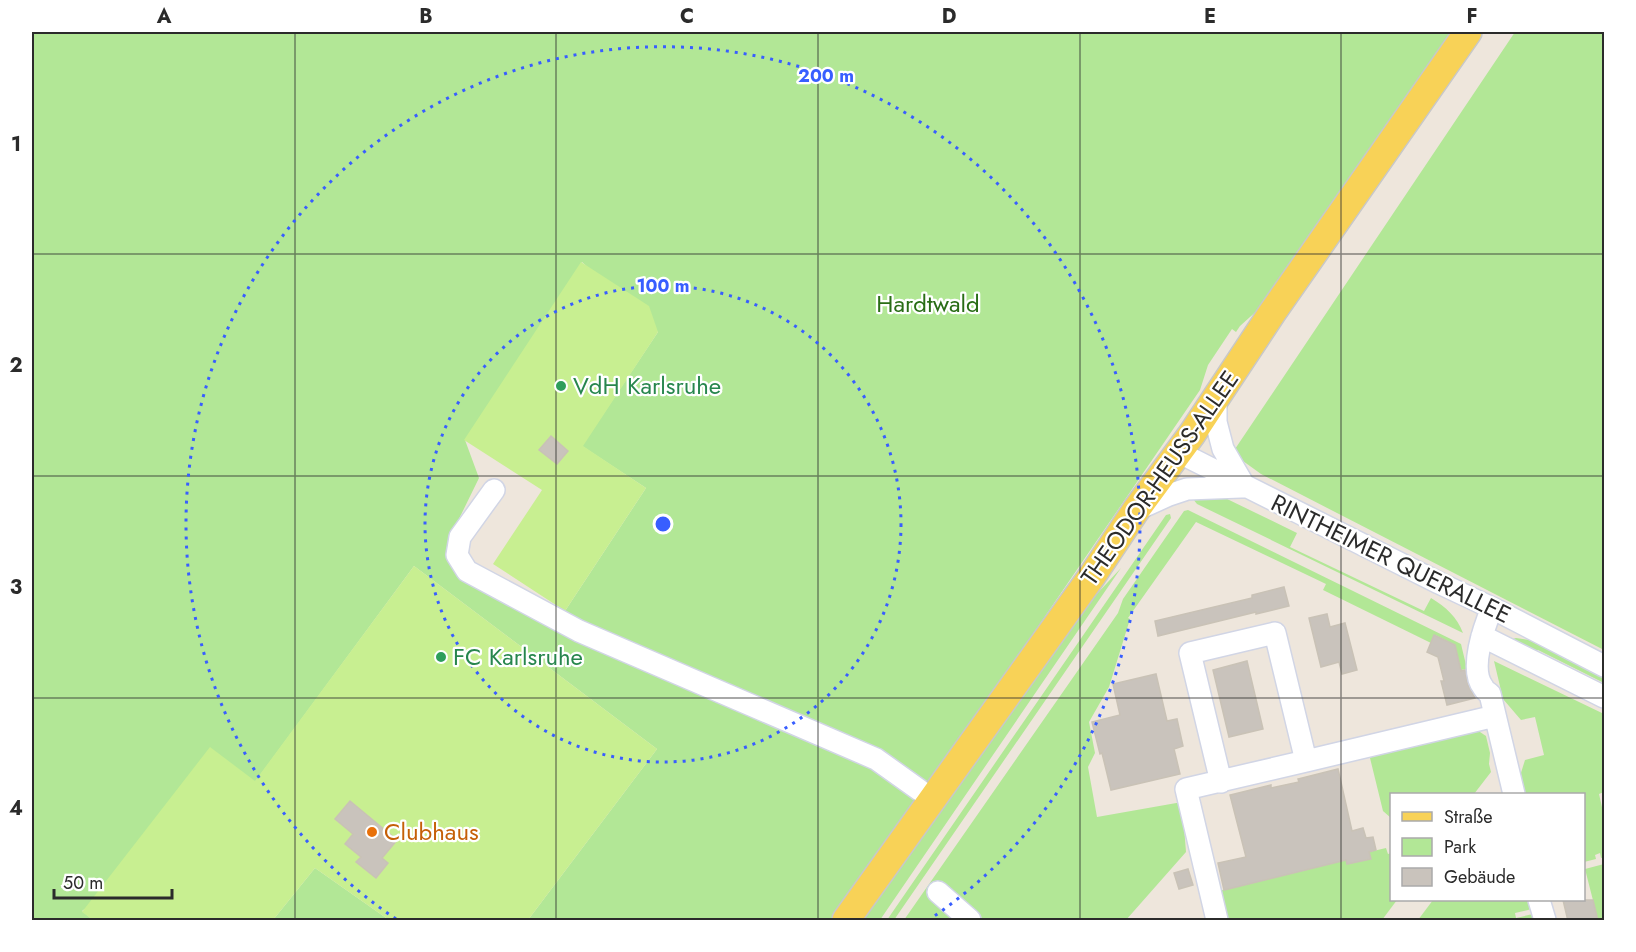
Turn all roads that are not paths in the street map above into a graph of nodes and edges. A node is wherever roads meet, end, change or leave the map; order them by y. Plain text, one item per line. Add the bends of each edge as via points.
1 (1468, 32) edge
2 (1216, 398) junction
3 (1178, 452) junction
4 (1245, 487) junction
5 (494, 490) dead end
6 (1136, 510) junction
7 (1492, 608) junction
8 (1480, 641) junction
9 (1605, 666) edge
10 (1605, 697) edge
11 (1495, 716) junction
12 (1306, 761) junction
13 (1221, 782) junction
14 (1514, 793) edge
15 (932, 799) junction
16 (938, 892) dead end
17 (1539, 901) edge
18 (846, 921) edge
19 (970, 921) edge
20 (1217, 921) edge
21 (1545, 921) edge

1 - 2 main road, THEODOR-HEUSS-ALLEE
2 - 3 main road, THEODOR-HEUSS-ALLEE
2 - 4 street via 1222,449
3 - 4 street, RINTHEIMER QUERALLEE
3 - 6 main road, THEODOR-HEUSS-ALLEE
4 - 6 street via 1187,489
4 - 7 street, RINTHEIMER QUERALLEE
5 - 15 street via 460,537 457,555 467,571 579,631 876,759
6 - 15 main road, THEODOR-HEUSS-ALLEE
7 - 8 street
7 - 9 street, RINTHEIMER QUERALLEE
8 - 10 street
8 - 11 street via 1478,673 1481,686 1490,694
11 - 12 street
11 - 14 street
12 - 13 street
12 - 13 street via 1275,633 1190,653
13 - 20 street via 1186,789
15 - 18 main road, THEODOR-HEUSS-ALLEE
16 - 19 street
17 - 21 street

